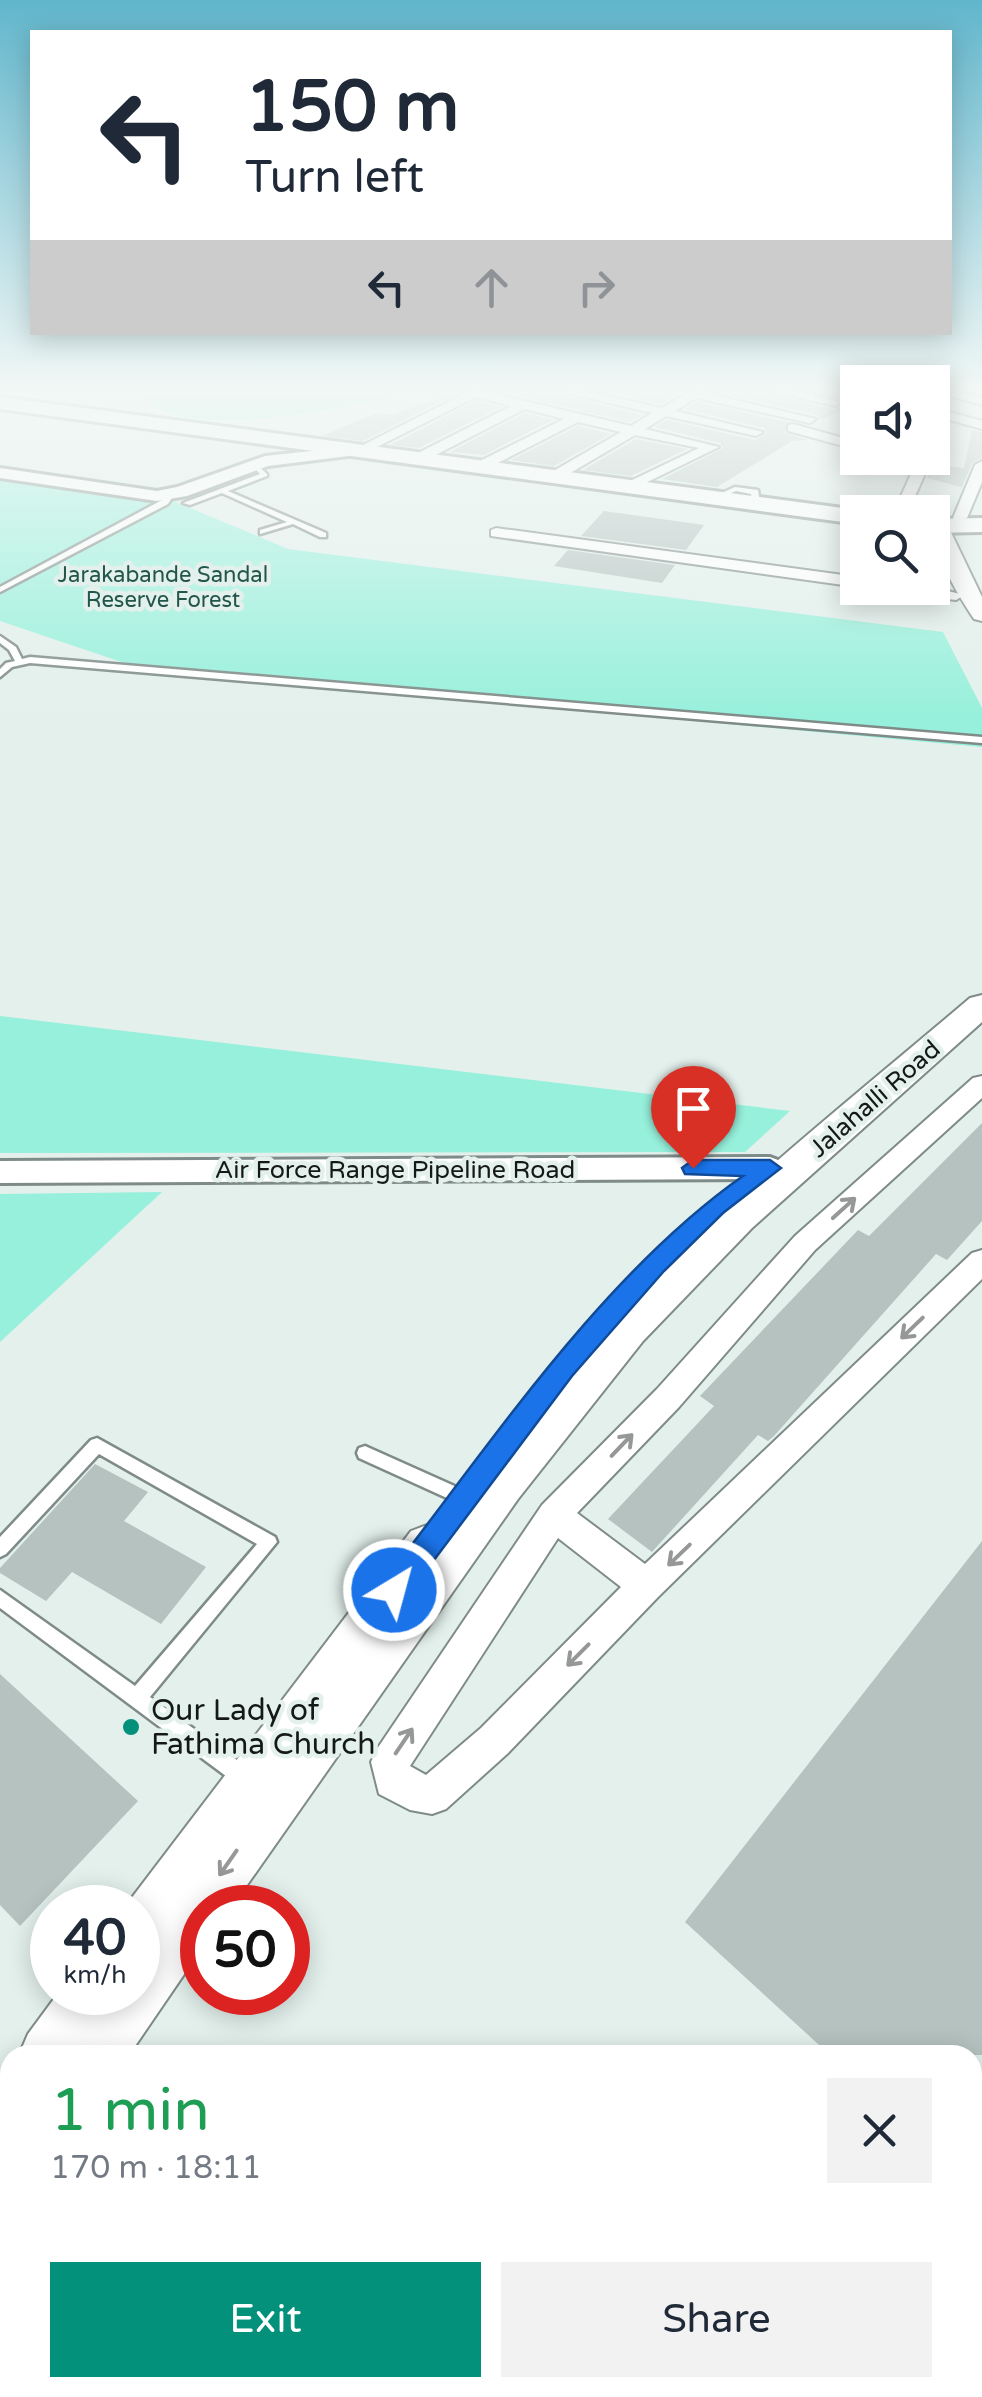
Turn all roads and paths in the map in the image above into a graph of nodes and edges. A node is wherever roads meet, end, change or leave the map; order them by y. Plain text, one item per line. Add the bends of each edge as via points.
1 (179, 498) edge
2 (239, 498) edge
3 (728, 498) edge
4 (762, 498) edge
5 (964, 498) edge
6 (840, 508) edge
7 (840, 514) edge
8 (293, 522) junction
9 (950, 522) edge
10 (950, 528) edge
11 (263, 532) dead end
12 (496, 533) dead end
13 (323, 534) dead end
14 (950, 534) edge
15 (840, 580) edge
16 (0, 590) edge
17 (950, 594) edge
18 (956, 595) junction
19 (982, 614) edge
20 (982, 636) edge
21 (0, 639) edge
22 (19, 661) junction
23 (0, 674) edge
24 (982, 740) edge
25 (982, 994) edge
26 (982, 1005) edge
27 (982, 1084) edge
28 (0, 1172) edge
29 (779, 1172) junction
30 (982, 1260) edge
31 (365, 1454) dead end
32 (464, 1498) junction
33 (554, 1515) junction
34 (0, 1549) edge
35 (646, 1586) junction
36 (0, 1598) edge
37 (136, 1698) junction
38 (262, 1789) junction
39 (160, 1909) edge
40 (78, 2015) edge
41 (56, 2045) edge
42 (100, 2045) edge

1 - 16 lane
2 - 8 lane
3 - 7 main road
4 - 6 main road
5 - 9 street
8 - 11 lane
8 - 13 lane
10 - 19 main road via 963,585
12 - 15 street
14 - 18 main road
17 - 18 street
18 - 20 main road
21 - 22 lane
22 - 23 lane
22 - 24 lane
25 - 29 main road, Jalahalli Road
26 - 29 main road, Jalahalli Road
33 -> 27 street via 805,1244
28 - 29 street, Air Force Range Pipeline Road
29 - 32 main road via 715,1207 656,1264
29 - 38 main road, Jalahalli Road via 578,1390
30 -> 35 street
31 - 32 lane
32 - 38 main road
33 - 35 street
35 -> 33 street via 494,1741 432,1794 394,1780 390,1762
34 - 37 lane via 98,1445 269,1542
36 - 37 lane
37 - 38 lane
38 - 39 main road
38 -> 42 main road, Jalahalli Road
40 - 41 main road

